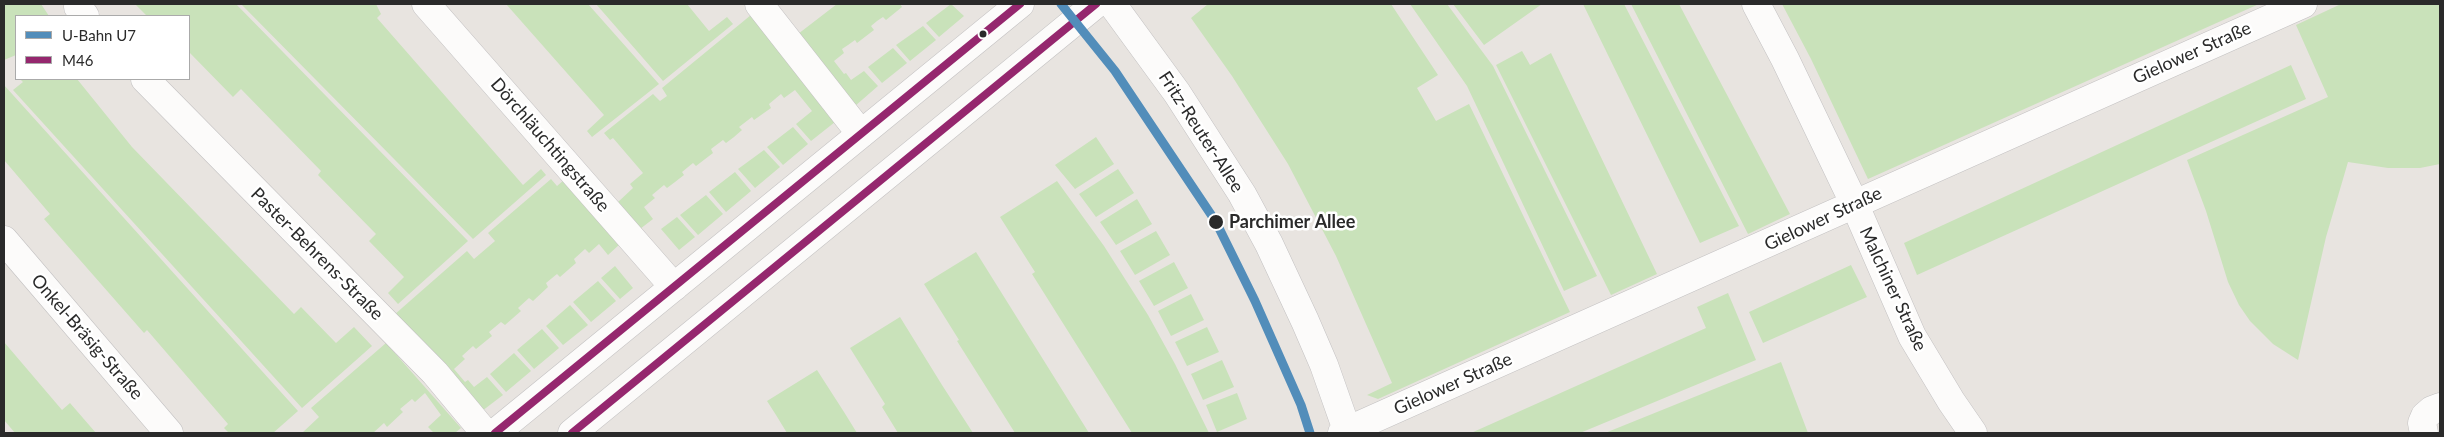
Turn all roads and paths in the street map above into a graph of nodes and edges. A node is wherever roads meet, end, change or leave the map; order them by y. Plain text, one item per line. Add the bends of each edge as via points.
1 (426, 4) edge
2 (759, 4) edge
3 (1020, 4) edge
4 (1096, 4) edge
5 (1112, 4) edge
6 (1756, 4) edge
7 (2303, 4) edge
8 (146, 80) edge
9 (861, 134) junction
10 (1854, 203) junction
11 (4, 240) edge
12 (674, 287) junction
13 (2440, 407) edge
14 (1346, 432) edge
15 (170, 433) edge
16 (485, 433) edge
17 (495, 433) edge
18 (572, 433) edge
19 (1973, 433) edge
20 (2424, 433) edge

1 - 12 street, Dörchläuchtingstraße
2 - 9 street
3 - 9 street
4 - 18 street
5 - 14 street, Fritz-Reuter-Allee via 1178,93 1242,194 1269,244 1324,365
6 - 10 street, Malchiner Straße
7 - 10 street, Gielower Straße
8 - 16 street, Paster-Behrens-Straße via 435,373
9 - 12 street
10 - 14 street, Gielower Straße
10 - 19 street, Malchiner Straße via 1912,336 1950,402
11 - 15 street, Onkel-Bräsig-Straße
12 - 17 street
13 - 20 street via 2425,416 2422,423

